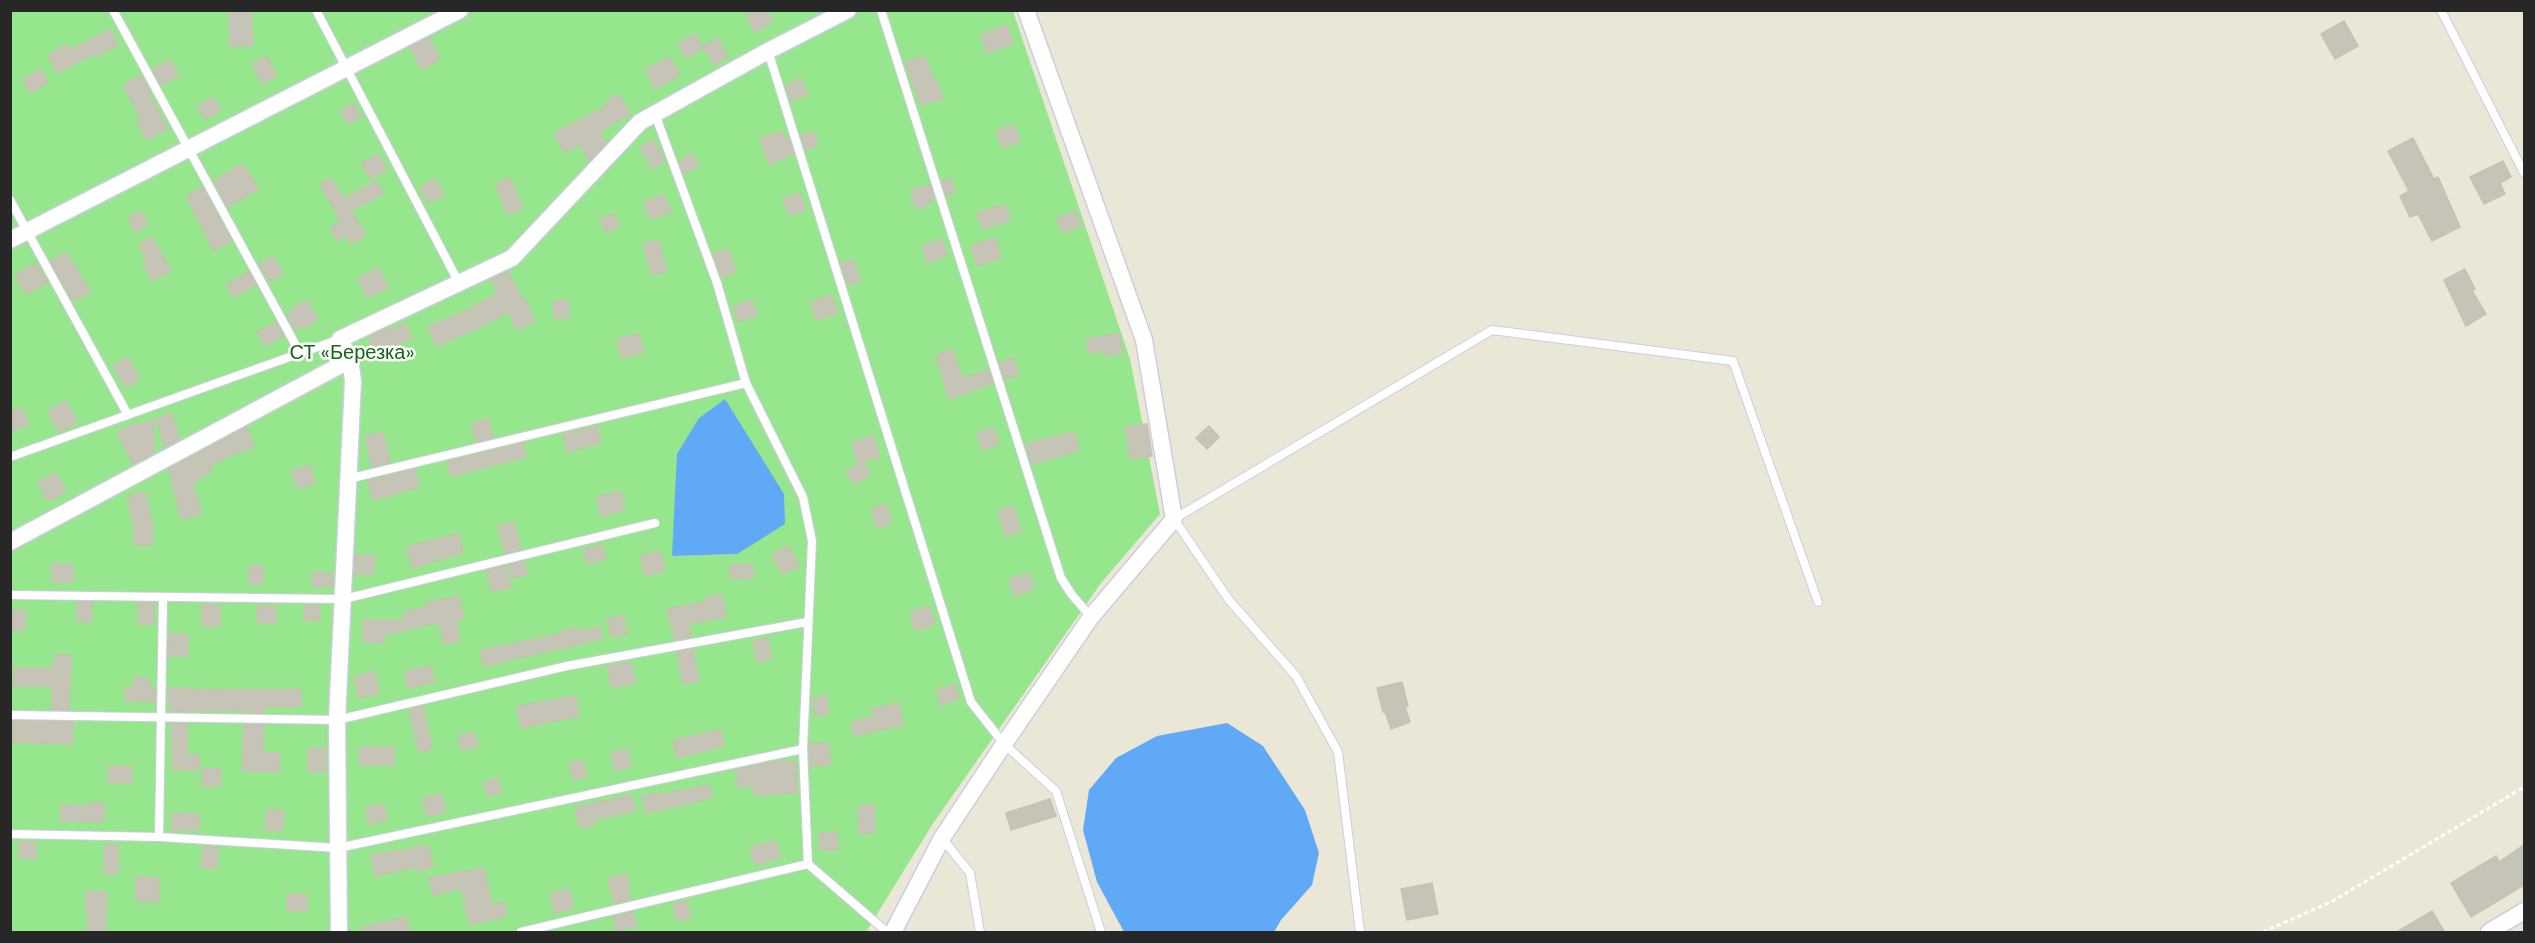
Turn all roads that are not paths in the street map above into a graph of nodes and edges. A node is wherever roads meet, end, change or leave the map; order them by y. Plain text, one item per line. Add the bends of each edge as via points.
1 (112, 10) edge
2 (316, 10) edge
3 (460, 10) edge
4 (848, 10) edge
5 (881, 10) edge
6 (1026, 10) edge
7 (2441, 10) edge
8 (768, 51) junction
9 (348, 68) junction
10 (656, 114) junction
11 (187, 150) junction
12 (2524, 173) edge
13 (10, 200) edge
14 (27, 232) junction
15 (10, 240) edge
16 (459, 283) junction
17 (340, 339) junction
18 (300, 353) junction
19 (350, 360) junction
20 (746, 383) junction
21 (128, 415) junction
22 (10, 457) edge
23 (348, 479) junction
24 (1174, 519) junction
25 (656, 523) dead end
26 (10, 542) edge
27 (10, 595) edge
28 (163, 598) junction
29 (344, 599) junction
30 (1818, 602) dead end
31 (1091, 617) junction
32 (807, 622) junction
33 (10, 715) edge
34 (163, 716) junction
35 (337, 720) junction
36 (1004, 744) junction
37 (803, 749) junction
38 (10, 834) edge
39 (159, 837) junction
40 (942, 838) junction
41 (338, 848) junction
42 (808, 864) junction
43 (2524, 911) edge
44 (1360, 928) edge
45 (339, 933) edge
46 (521, 933) edge
47 (887, 933) edge
48 (893, 933) edge
49 (980, 933) edge
50 (1101, 933) edge
51 (1351, 933) edge
52 (2489, 933) edge

1 - 11 lane
2 - 9 lane
3 - 9 street
4 - 8 street
5 - 31 lane via 1061,578
6 - 24 street via 1144,340
7 - 12 lane
8 - 10 street
8 - 36 lane via 971,702
9 - 11 street
9 - 16 lane
10 - 16 street via 640,122 513,258
10 - 20 lane via 717,283
11 - 14 street
11 - 18 lane
13 - 14 lane
14 - 15 street
14 - 21 lane
16 - 17 street
17 - 18 lane
17 - 19 street
18 - 21 lane
19 - 23 street
19 - 26 street
20 - 23 lane
20 - 32 lane via 803,497 812,541
21 - 22 lane
23 - 29 street
24 - 30 lane via 1492,330 1722,359 1733,361
24 - 31 street
24 - 44 lane via 1229,600 1296,676 1338,752
25 - 29 lane
27 - 28 lane
28 - 29 lane
28 - 34 lane
29 - 35 street
31 - 36 street
32 - 35 lane via 567,666
32 - 37 lane
33 - 34 lane
34 - 35 lane
34 - 39 lane
35 - 41 street
36 - 40 street
36 - 50 lane via 1056,791
37 - 41 lane
37 - 42 lane
38 - 39 lane
39 - 41 lane
40 - 48 street
40 - 49 lane via 970,873
41 - 45 street
42 - 46 lane
42 - 47 lane
43 - 52 street
44 - 51 lane

